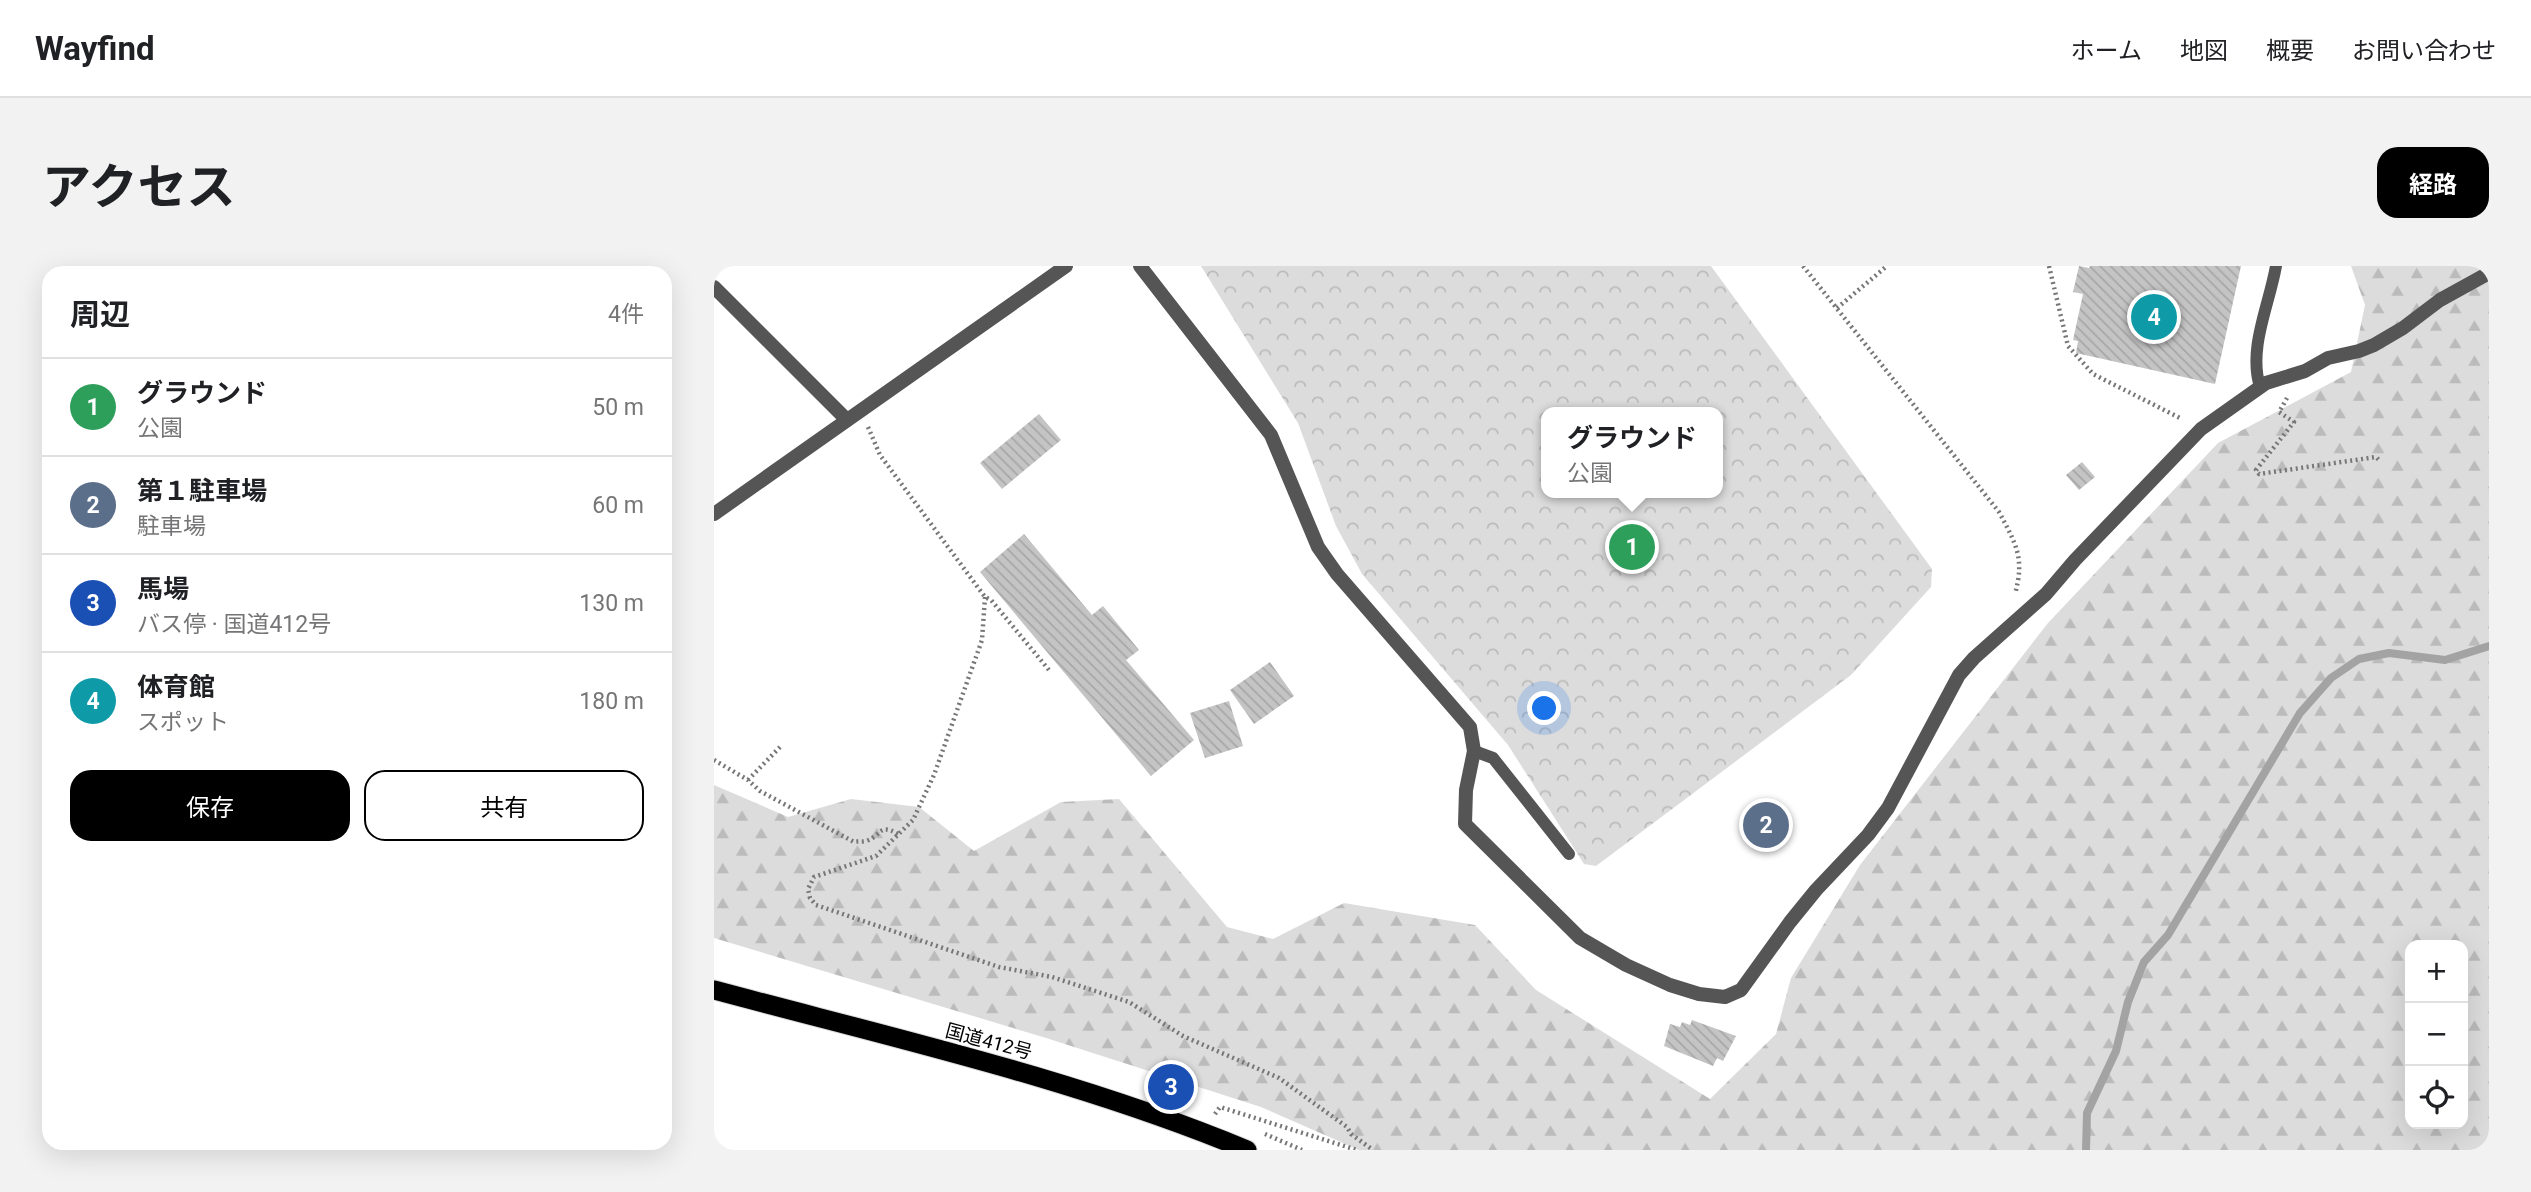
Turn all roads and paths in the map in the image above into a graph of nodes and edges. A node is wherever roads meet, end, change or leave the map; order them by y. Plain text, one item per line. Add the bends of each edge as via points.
1 (1066, 266) edge
2 (1140, 266) edge
3 (1803, 266) edge
4 (1887, 266) edge
5 (2049, 266) edge
6 (2276, 266) edge
7 (2489, 273) edge
8 (714, 287) edge
9 (1837, 308) junction
10 (2278, 379) junction
11 (2260, 387) junction
12 (860, 411) junction
13 (847, 420) junction
14 (2201, 429) junction
15 (2380, 461) dead end
16 (714, 514) edge
17 (985, 597) junction
18 (2003, 632) junction
19 (1049, 670) dead end
20 (781, 746) dead end
21 (1474, 751) junction
22 (714, 761) edge
23 (748, 780) junction
24 (898, 834) junction
25 (1569, 854) dead end
26 (714, 990) edge
27 (1215, 1114) dead end
28 (1247, 1150) edge
29 (1357, 1150) edge
30 (1373, 1150) edge

1 - 12 street
2 - 21 street via 1271,435 1318,547 1470,727
3 - 9 path
4 - 9 path
5 - 14 path via 2068,346 2093,374
6 - 11 lane via 2255,352
7 - 10 street via 2374,345
8 - 13 street
9 - 18 path via 1999,512 2011,534 2021,559
10 - 11 street
10 - 15 path via 2288,399 2279,412 2294,422 2256,470 2259,474 2376,457
11 - 14 street
12 - 13 street
12 - 17 path via 880,455
13 - 16 street
14 - 18 street via 2046,594
17 - 19 path
17 - 24 path via 982,640 938,764 913,820
18 - 21 street via 1959,675 1888,808 1868,835 1799,911 1741,990 1725,998 1670,985 1580,937 1465,824
20 - 23 path
21 - 25 lane via 1493,758
22 - 23 path
23 - 24 path via 854,842 867,841 888,828
24 - 30 path via 876,856 814,877 807,889 810,898 816,905 999,967 1052,977 1129,1002 1183,1036 1279,1078
26 - 28 highway, 国道412号 via 1021,1073 1182,1123
27 - 29 path via 1220,1107

